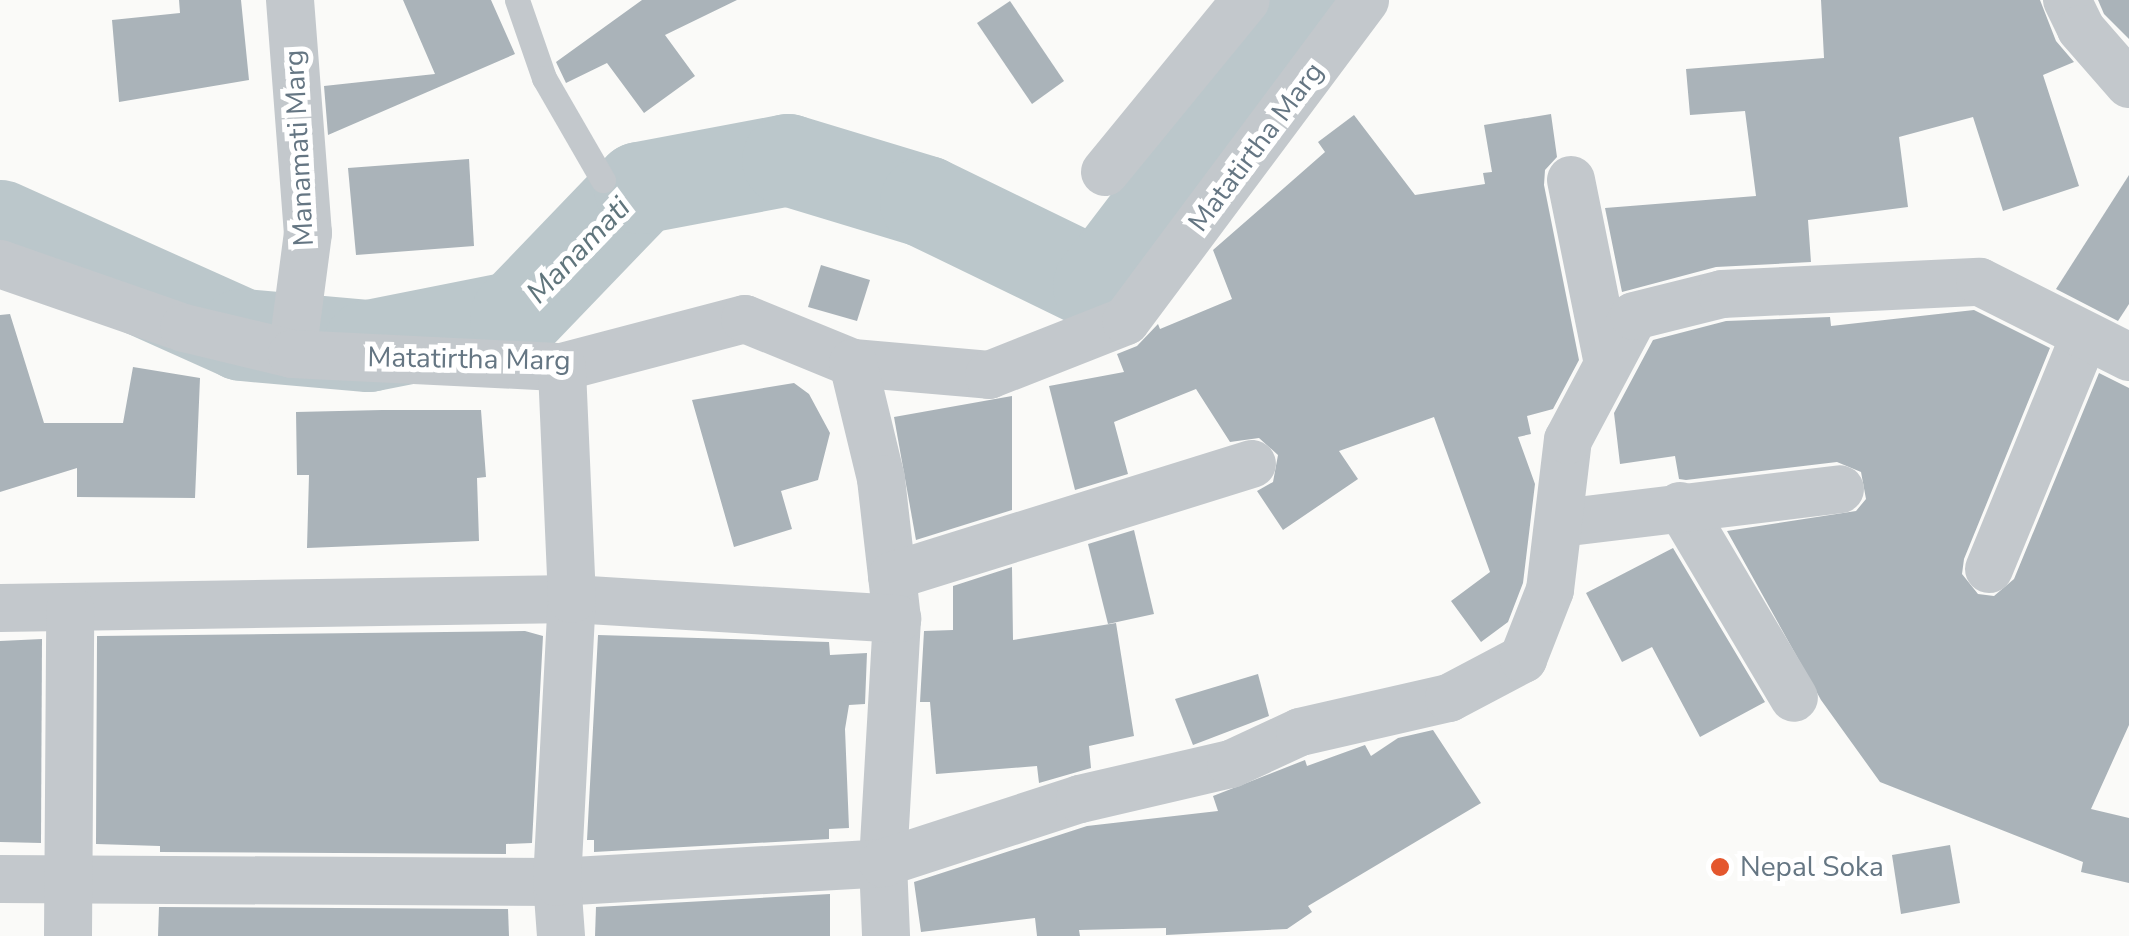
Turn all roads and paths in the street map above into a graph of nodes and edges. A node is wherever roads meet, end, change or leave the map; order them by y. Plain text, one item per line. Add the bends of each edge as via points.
1 (290, 0) edge
2 (517, 0) edge
3 (1246, 0) edge
4 (1365, 0) edge
5 (2067, 0) edge
6 (2129, 84) edge
7 (1106, 172) dead end
8 (603, 180) dead end
9 (1571, 180) dead end
10 (0, 264) edge
11 (2084, 336) junction
12 (292, 354) junction
13 (1607, 358) junction
14 (2129, 358) edge
15 (853, 363) junction
16 (562, 367) junction
17 (1252, 464) dead end
18 (1840, 489) dead end
19 (1680, 506) junction
20 (1561, 523) junction
21 (1988, 569) dead end
22 (895, 597) junction
23 (572, 598) junction
24 (0, 608) edge
25 (70, 609) junction
26 (1794, 698) dead end
27 (883, 863) junction
28 (0, 880) edge
29 (69, 880) junction
30 (557, 882) junction
31 (68, 936) edge
32 (561, 936) edge
33 (886, 936) edge

1 - 12 street, Manamati Marg via 308,234
2 - 8 lane via 544,78
3 - 7 street
4 - 15 street, Matatirtha Marg via 1126,321 989,376
5 - 6 street via 2082,30
9 - 13 street
10 - 12 street, Matatirtha Marg via 184,328
11 - 13 street via 1980,282 1942,280 1722,294 1634,316
11 - 14 street
11 - 21 street
12 - 16 street, Matatirtha Marg
13 - 20 street via 1568,440
15 - 16 street, Matatirtha Marg via 745,319
15 - 22 street via 881,479
16 - 23 street
17 - 22 street
18 - 19 street
19 - 20 street
19 - 26 street
20 - 27 street via 1550,590 1523,659 1449,698 1300,732 1231,764 1080,798
22 - 23 street
22 - 27 street
23 - 25 street
23 - 30 street
24 - 25 street
25 - 29 street
27 - 30 street
27 - 33 street
28 - 29 street
29 - 30 street
29 - 31 street
30 - 32 street

